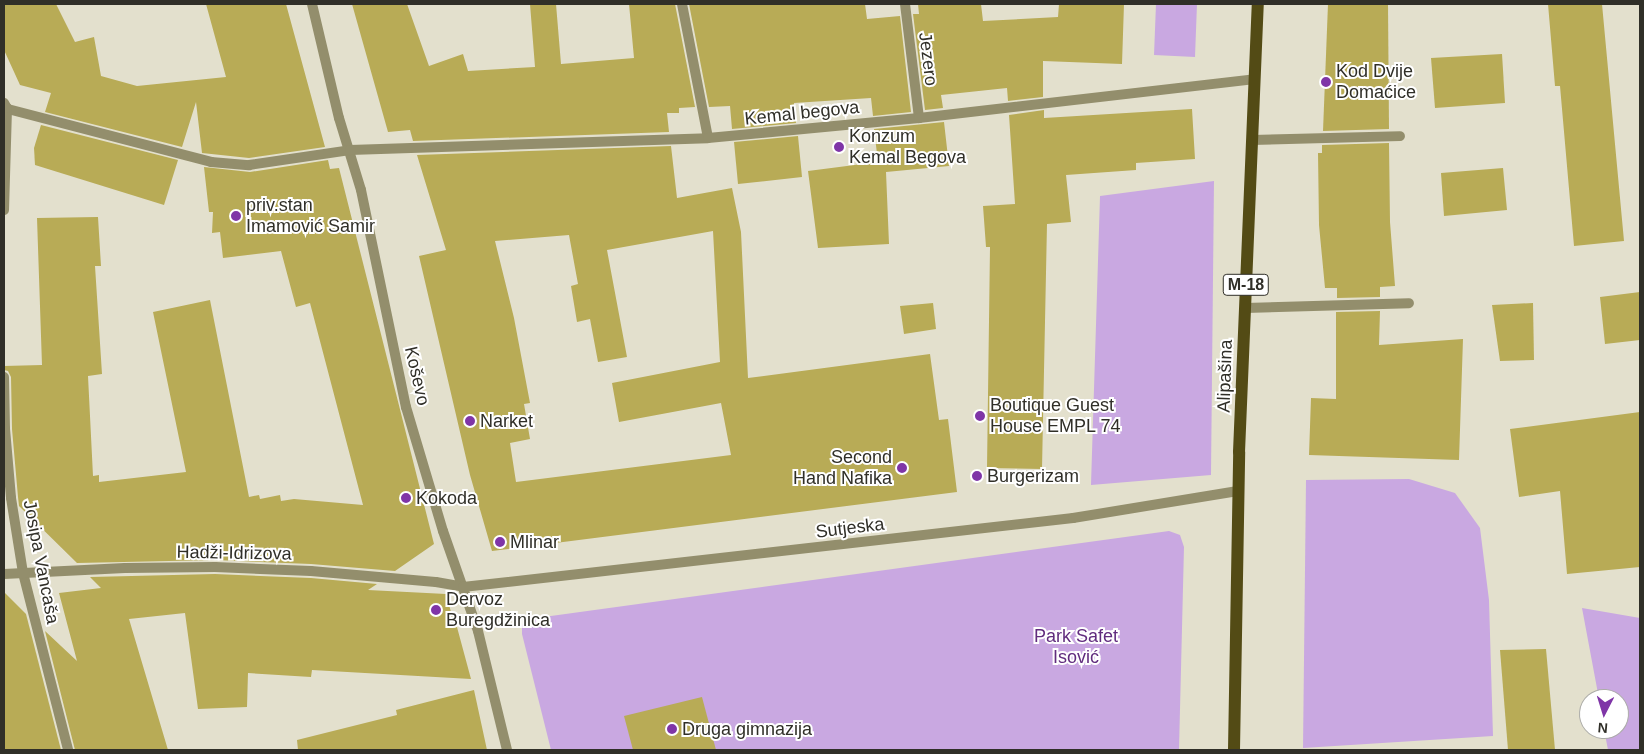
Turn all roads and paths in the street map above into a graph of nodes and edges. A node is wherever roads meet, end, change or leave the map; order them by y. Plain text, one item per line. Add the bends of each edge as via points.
1 (312, 4) edge
2 (682, 4) edge
3 (905, 4) edge
4 (1258, 4) edge
5 (1255, 79) junction
6 (5, 106) edge
7 (919, 118) junction
8 (1400, 136) dead end
9 (708, 138) junction
10 (1252, 140) junction
11 (350, 150) junction
12 (4, 210) edge
13 (1409, 303) dead end
14 (1246, 308) junction
15 (4, 377) edge
16 (1238, 491) junction
17 (22, 572) junction
18 (4, 574) edge
19 (464, 588) junction
20 (68, 750) edge
21 (507, 750) edge
22 (1234, 750) edge

1 - 11 street, Koševo via 339,118
2 - 9 street
3 - 7 street, Jezero
4 - 5 main road, Alipašina / M-18
5 - 7 street, Kemal begova
5 - 10 main road, Alipašina / M-18
6 - 11 street, Kemal begova via 212,162 249,165
6 - 12 street
7 - 9 street, Kemal begova
8 - 10 street
9 - 11 street, Kemal begova
10 - 14 main road, Alipašina / M-18
11 - 19 street, Koševo via 406,406 443,531
13 - 14 street
14 - 16 main road, Alipašina / M-18
15 - 17 street, Josipa Vancaša via 11,498
16 - 19 street, Sutjeska via 1073,518
16 - 22 main road, Alipašina / M-18
17 - 18 street, Hadži-Idrizova
17 - 19 street, Hadži-Idrizova via 216,567 311,571 436,582
17 - 20 street, Josipa Vancaša
19 - 21 street, Koševo

